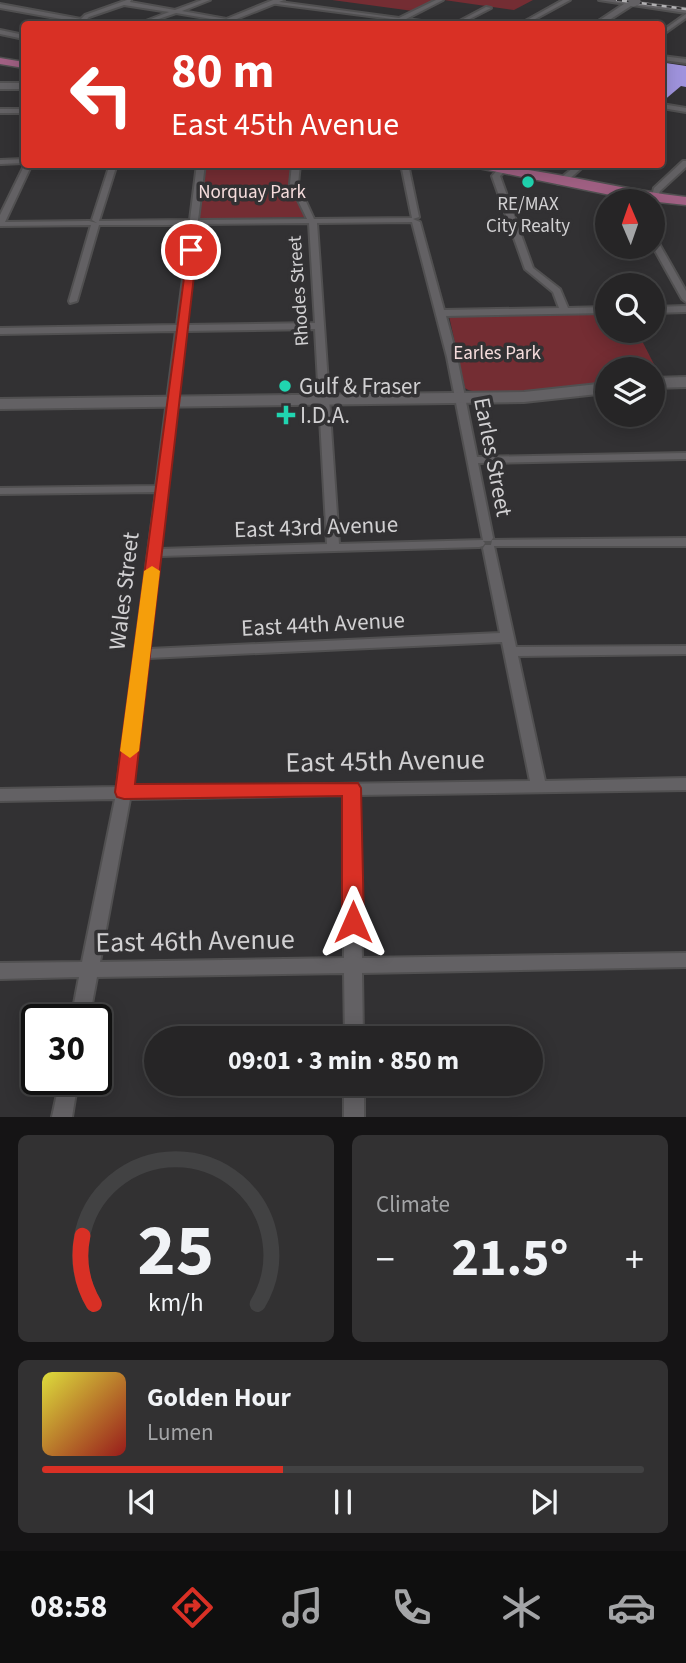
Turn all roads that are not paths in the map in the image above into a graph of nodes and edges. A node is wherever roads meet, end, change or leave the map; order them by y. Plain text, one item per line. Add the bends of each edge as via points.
1 (133, 0) edge
2 (207, 0) edge
3 (440, 0) edge
4 (568, 0) edge
5 (602, 0) edge
6 (276, 2) edge
7 (634, 2) edge
8 (124, 3) junction
9 (0, 6) edge
10 (488, 8) dead end
11 (176, 12) junction
12 (686, 13) edge
13 (370, 18) junction
14 (229, 20) joint
15 (71, 21) edge
16 (84, 21) edge
17 (149, 21) edge
18 (363, 21) edge
19 (390, 21) edge
20 (399, 21) edge
21 (463, 21) edge
22 (529, 21) edge
23 (603, 21) edge
24 (665, 30) edge
25 (0, 32) edge
26 (21, 36) edge
27 (665, 58) edge
28 (1, 61) edge
29 (686, 61) edge
30 (21, 65) edge
31 (0, 86) edge
32 (21, 86) edge
33 (665, 106) edge
34 (686, 110) edge
35 (0, 111) edge
36 (21, 111) edge
37 (0, 162) edge
38 (21, 163) edge
39 (686, 163) edge
40 (25, 168) edge
41 (113, 168) edge
42 (201, 168) edge
43 (296, 168) edge
44 (405, 168) edge
45 (494, 168) edge
46 (499, 168) edge
47 (578, 168) edge
48 (563, 181) junction
49 (602, 189) edge
50 (662, 189) edge
51 (665, 197) edge
52 (686, 199) edge
53 (414, 219) junction
54 (312, 220) junction
55 (195, 222) junction
56 (95, 223) junction
57 (0, 224) edge
58 (664, 259) edge
59 (686, 299) edge
60 (73, 301) dead end
61 (686, 309) edge
62 (595, 310) edge
63 (665, 310) edge
64 (565, 311) junction
65 (440, 313) junction
66 (319, 326) junction
67 (182, 329) junction
68 (0, 331) edge
69 (684, 381) edge
70 (665, 382) edge
71 (595, 389) edge
72 (460, 398) junction
73 (323, 400) junction
74 (173, 402) junction
75 (0, 404) edge
76 (686, 456) edge
77 (472, 460) junction
78 (162, 489) junction
79 (0, 491) edge
80 (686, 542) edge
81 (488, 543) junction
82 (333, 546) junction
83 (154, 553) junction
84 (509, 645) junction
85 (686, 650) edge
86 (141, 653) junction
87 (686, 784) edge
88 (538, 785) junction
89 (351, 788) junction
90 (124, 792) junction
91 (0, 795) edge
92 (686, 960) edge
93 (353, 964) junction
94 (90, 969) junction
95 (0, 971) edge
96 (83, 1004) edge
97 (354, 1026) edge
98 (66, 1095) edge
99 (354, 1096) edge
100 (62, 1117) edge
101 (354, 1117) edge

1 - 8 street
2 - 11 street
3 - 20 street
4 - 22 street
5 - 7 street
6 - 13 street
6 - 14 main road
7 - 12 street
7 - 23 main road
8 - 11 street
8 - 16 street
9 - 15 street
10 - 21 street
11 - 14 street
11 - 17 street
12 - 24 street
13 - 18 street
13 - 19 street
25 - 26 street
27 - 29 street
28 - 30 main road
31 - 32 main road
33 - 34 street
35 - 36 street
37 - 38 street
39 - 50 street
40 - 57 street
41 - 56 street
42 - 55 street, Wales Street
43 - 54 street, Rhodes Street via 294,184
44 - 53 street, Earles Street
45 - 64 street via 529,269 556,291
46 - 48 main road
47 - 48 street
48 - 49 main road
51 - 52 main road
53 - 54 street
53 - 65 street, Earles Street
54 - 55 street
54 - 66 street, Rhodes Street
55 - 56 street
55 - 67 street, Wales Street
56 - 57 street
56 - 60 street
58 - 59 street
61 - 63 street
62 - 64 street
64 - 65 street
65 - 72 street, Earles Street
66 - 67 street
66 - 73 street, Rhodes Street
67 - 68 street
67 - 74 street, Wales Street
69 - 70 main road
71 - 72 main road
72 - 73 main road
72 - 77 street, Earles Street
73 - 74 main road
73 - 82 street, Rhodes Street
74 - 75 main road
74 - 78 street, Wales Street
76 - 77 street
77 - 81 street, Earles Street
78 - 79 street
78 - 83 street, Wales Street
80 - 81 street, East 43rd Avenue
81 - 82 street, East 43rd Avenue
81 - 84 street, Earles Street
82 - 83 street, East 43rd Avenue
83 - 86 street, Wales Street
84 - 85 street, East 44th Avenue
84 - 86 street, East 44th Avenue via 317,643
84 - 88 street, Earles Street
86 - 90 street, Wales Street
87 - 88 street, East 45th Avenue
88 - 89 street, East 45th Avenue
89 - 90 street, East 45th Avenue
89 - 93 street
90 - 91 street, East 45th Avenue
90 - 94 street, Wales Street
92 - 93 street, East 46th Avenue
93 - 94 street, East 46th Avenue
93 - 97 street
94 - 95 street, East 46th Avenue
94 - 96 street, Wales Street
98 - 100 street
99 - 101 street

